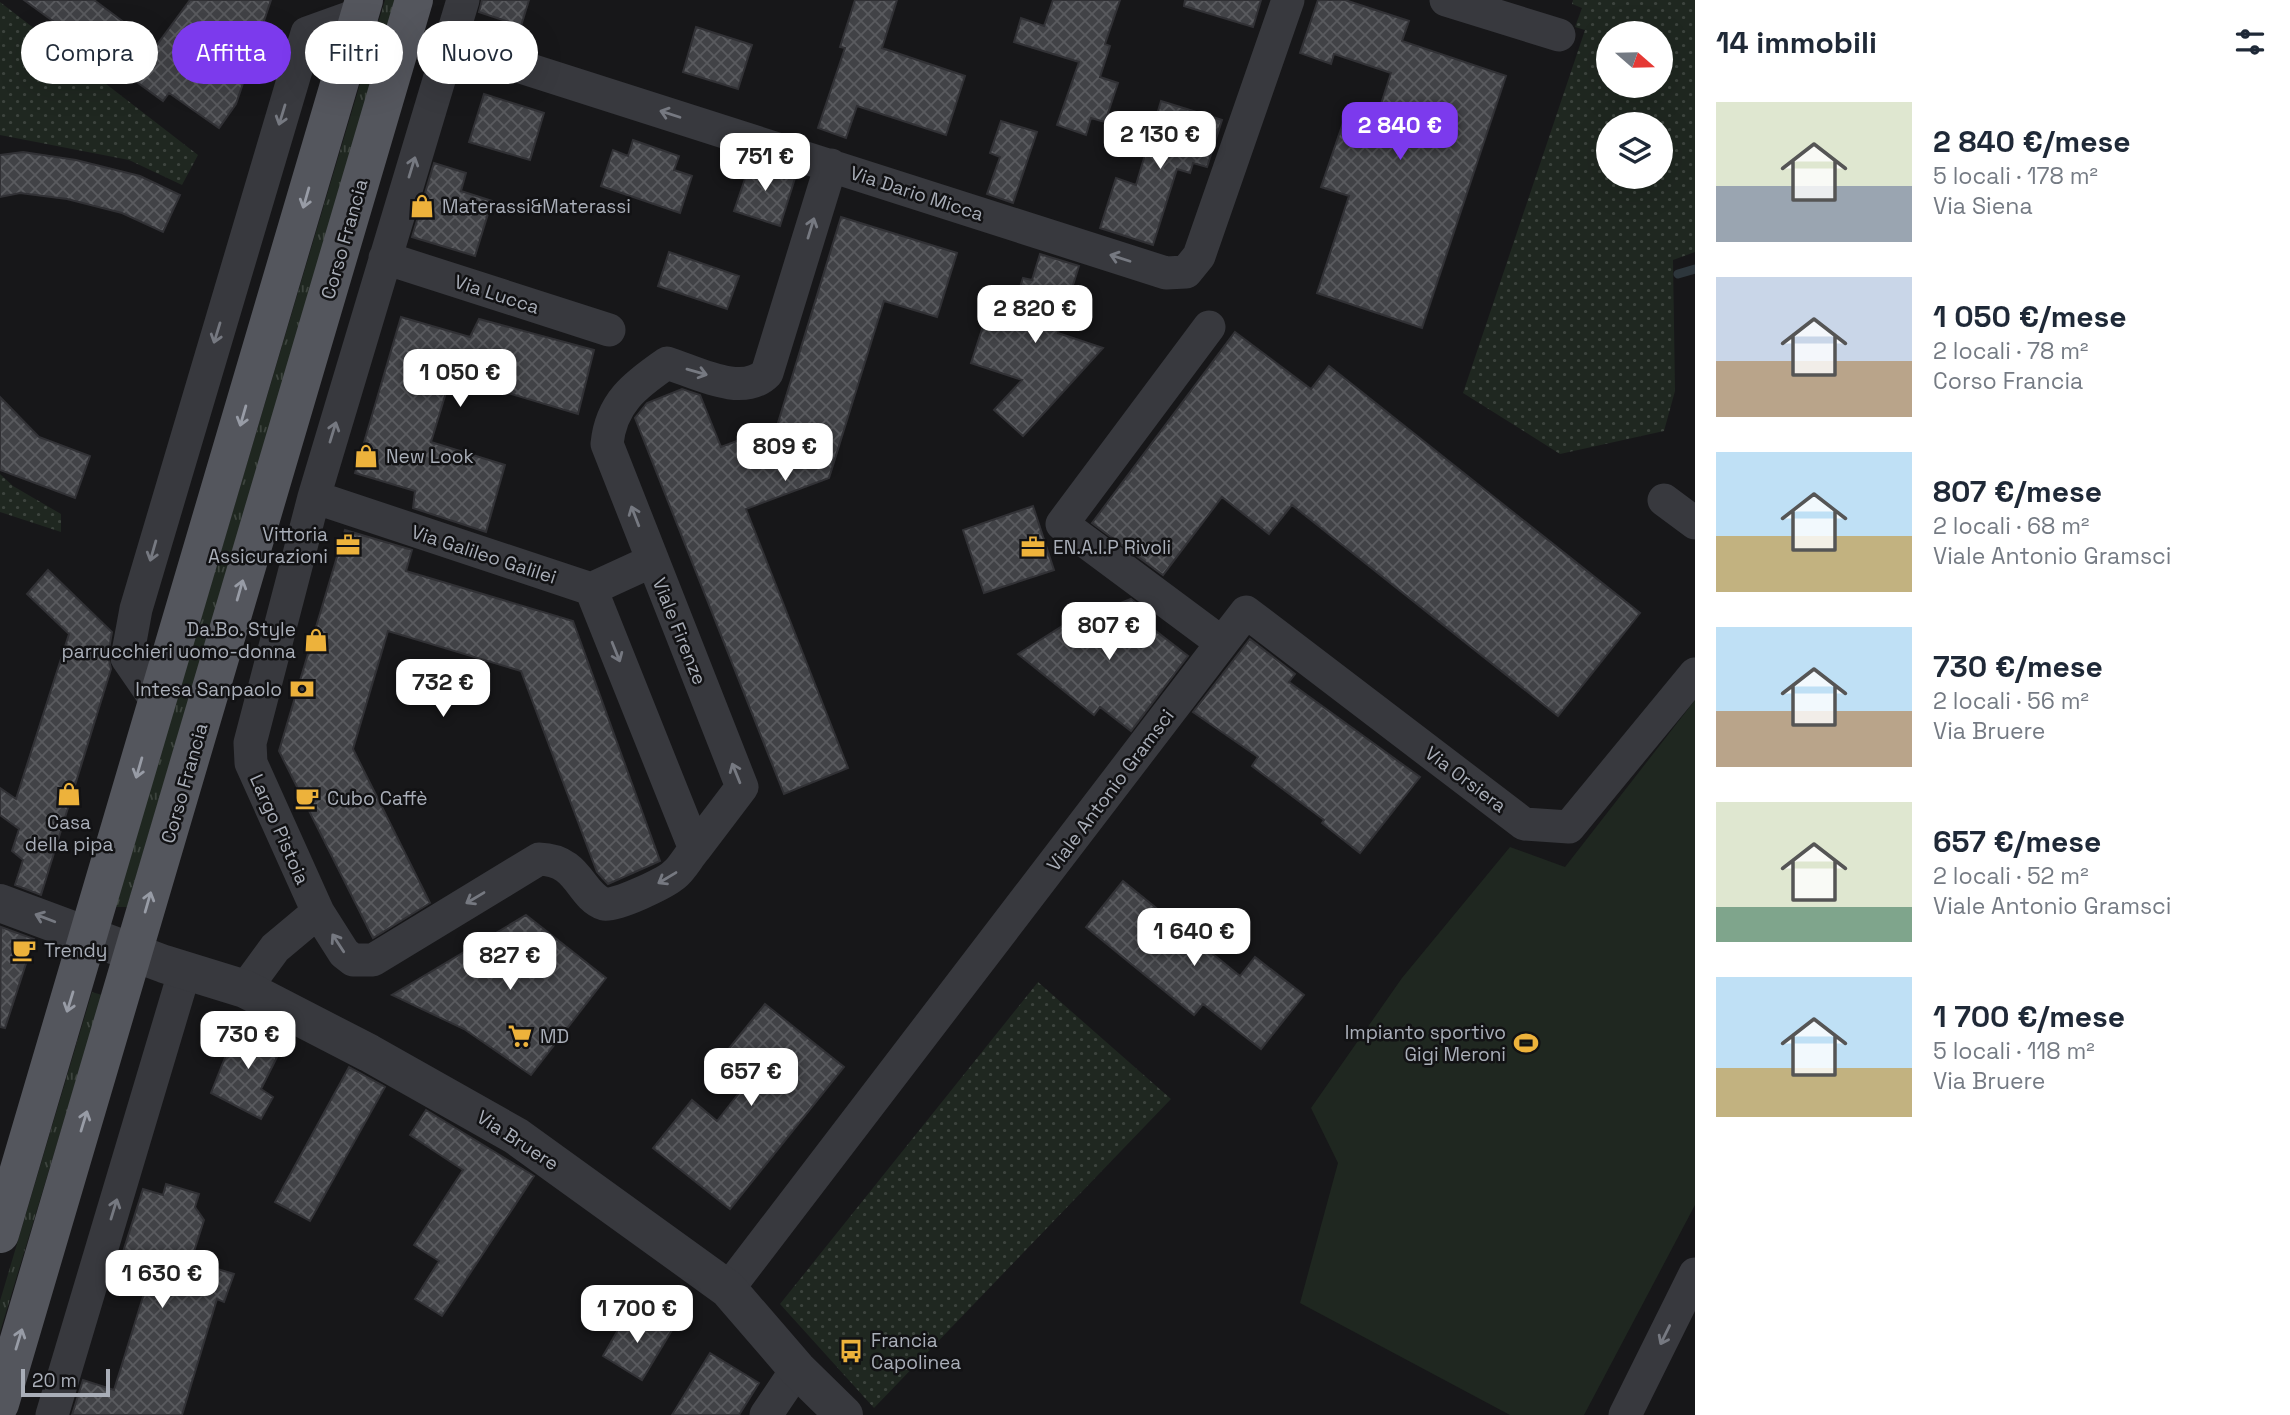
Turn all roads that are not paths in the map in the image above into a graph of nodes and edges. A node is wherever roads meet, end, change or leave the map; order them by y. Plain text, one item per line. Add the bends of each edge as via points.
1 (414, 0) edge
2 (463, 0) edge
3 (1288, 0) edge
4 (1446, 0) edge
5 (362, 7) edge
6 (456, 21) edge
7 (1559, 35) dead end
8 (538, 72) edge
9 (437, 84) edge
10 (831, 165) junction
11 (385, 258) junction
12 (1209, 327) dead end
13 (609, 330) dead end
14 (314, 498) junction
15 (1664, 500) dead end
16 (1695, 523) edge
17 (652, 561) junction
18 (591, 589) junction
19 (1222, 643) junction
20 (1695, 674) edge
21 (695, 849) junction
22 (0, 903) edge
23 (318, 912) junction
24 (90, 937) junction
25 (134, 953) junction
26 (366, 962) joint
27 (185, 970) junction
28 (245, 989) junction
29 (0, 1234) edge
30 (1695, 1274) edge
31 (728, 1289) junction
32 (797, 1369) junction
33 (0, 1404) edge
34 (52, 1415) edge
35 (766, 1415) edge
36 (844, 1415) edge
37 (1625, 1415) edge

25 -> 1 main road, Corso Francia
2 - 6 street
3 -> 10 street, Via Dario Micca via 1199,256 1186,272 1166,273
4 - 7 street
5 -> 24 main road
10 -> 8 street, Via Dario Micca
11 -> 9 street
17 -> 10 street, Viale Firenze via 607,444 609,425 633,386 667,363 741,385 757,383 767,373
11 - 13 street, Via Lucca
14 -> 11 street
12 - 19 street via 1062,524
14 - 18 street, Via Galileo Galilei
14 - 23 street, Largo Pistoia via 250,743 251,764
15 - 16 street
17 - 18 street
21 -> 17 street, Viale Firenze via 742,787
18 -> 21 street
19 - 20 street, Via Orsiera via 1246,612 1524,824 1569,827
19 - 31 street, Viale Antonio Gramsci
21 -> 26 street, Viale Firenze via 675,875 614,905 602,904 568,868 539,859
24 -> 22 street, Via Bruere
26 -> 23 street, Largo Pistoia via 344,953
23 - 28 street via 275,948
24 - 25 street, Via Bruere
24 -> 29 main road
25 - 27 street, Via Bruere
33 -> 25 main road, Corso Francia
27 - 28 street, Via Bruere
34 -> 27 street
28 - 31 street, Via Bruere via 516,1136
30 -> 37 street
31 - 32 street, Via Bruere
32 - 35 street
32 - 36 street, Via Bruere

